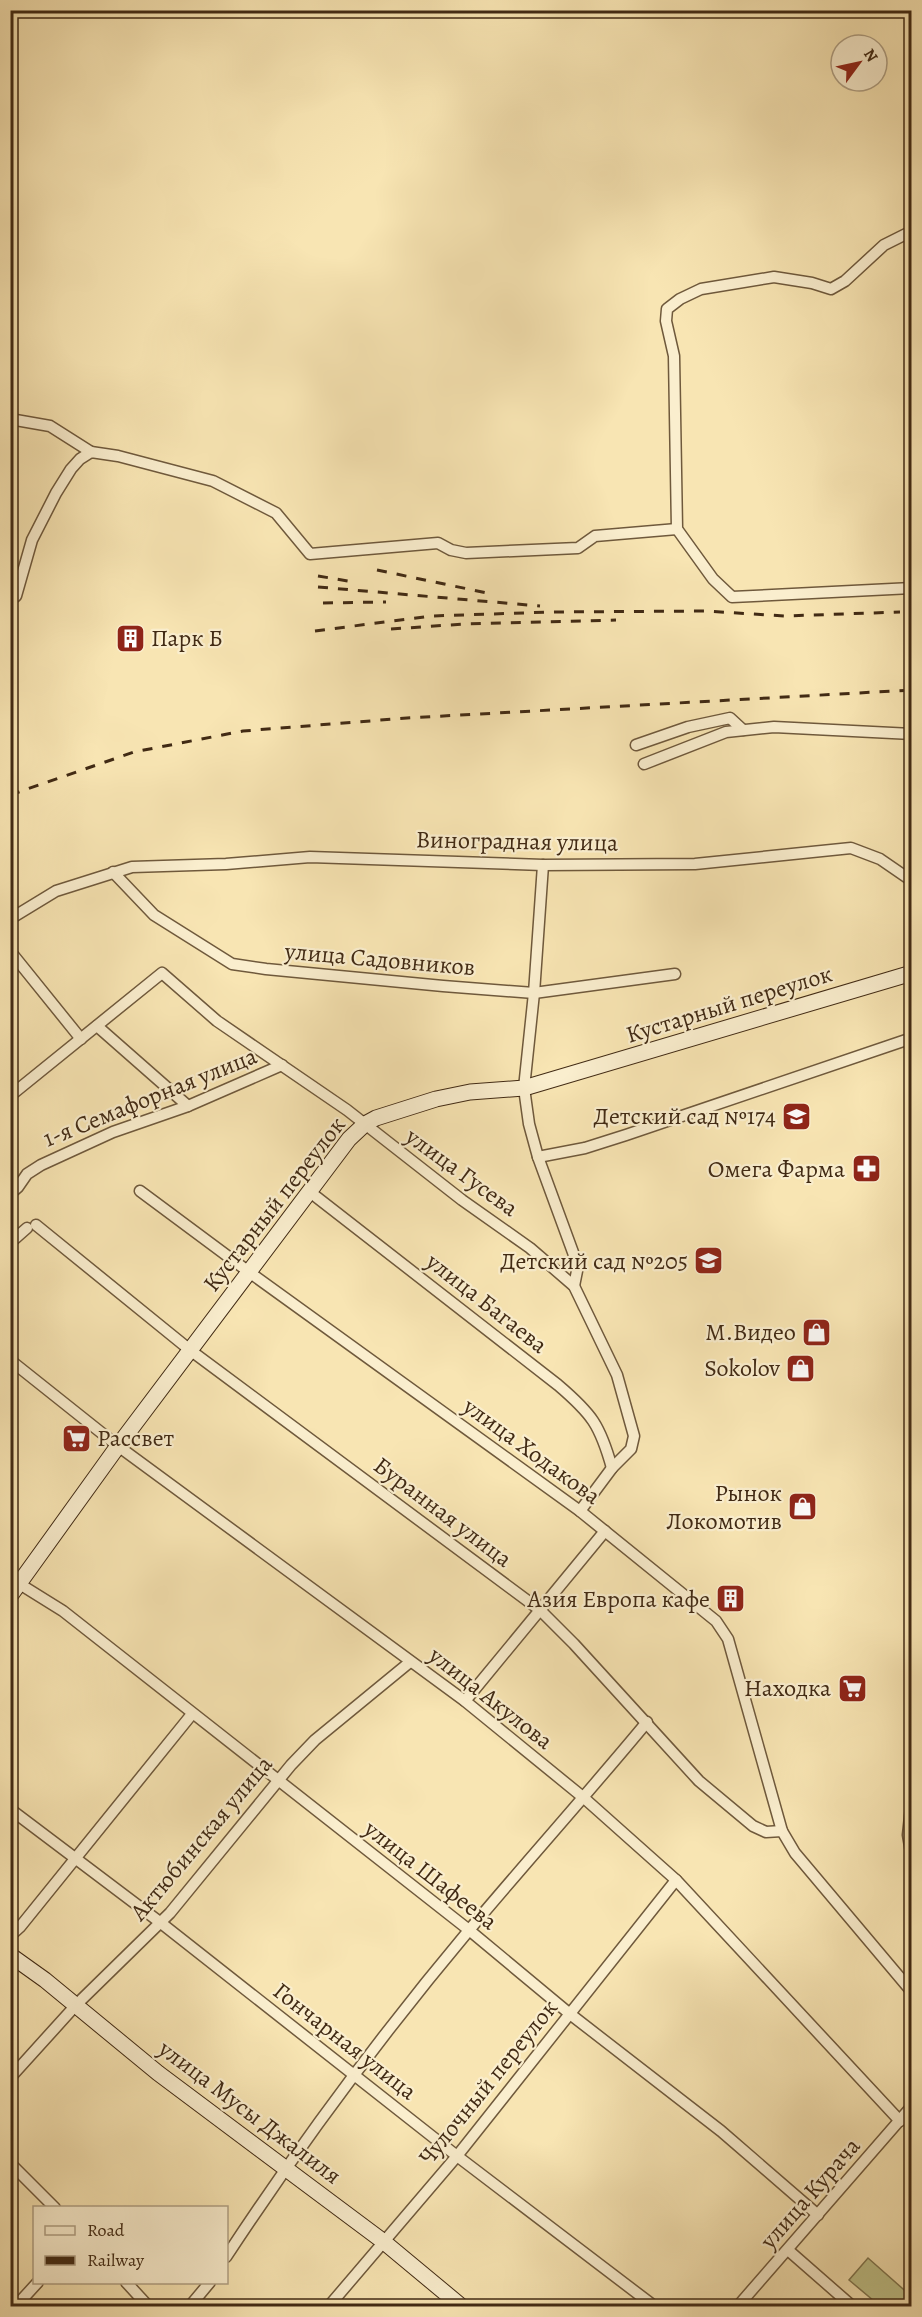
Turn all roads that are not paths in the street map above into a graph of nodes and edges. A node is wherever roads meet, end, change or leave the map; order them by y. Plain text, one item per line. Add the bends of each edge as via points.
1 (912, 231) edge
2 (10, 419) edge
3 (91, 452) junction
4 (677, 529) junction
5 (912, 588) edge
6 (10, 601) edge
7 (743, 730) junction
8 (912, 734) edge
9 (636, 745) dead end
10 (644, 764) dead end
11 (543, 865) junction
12 (113, 872) junction
13 (912, 881) edge
14 (10, 920) edge
15 (10, 951) edge
16 (912, 973) edge
17 (675, 974) dead end
18 (534, 993) junction
19 (97, 1026) junction
20 (912, 1038) edge
21 (81, 1039) junction
22 (282, 1065) junction
23 (524, 1088) junction
24 (10, 1096) edge
25 (188, 1106) junction
26 (365, 1124) junction
27 (538, 1157) junction
28 (140, 1191) dead end
29 (310, 1192) junction
30 (10, 1194) edge
31 (10, 1243) edge
32 (249, 1272) junction
33 (574, 1286) junction
34 (190, 1350) junction
35 (10, 1360) edge
36 (118, 1446) junction
37 (612, 1468) junction
38 (580, 1511) junction
39 (605, 1531) junction
40 (13, 1586) edge
41 (540, 1611) junction
42 (410, 1662) junction
43 (465, 1701) junction
44 (192, 1714) junction
45 (647, 1722) junction
46 (278, 1782) junction
47 (584, 1798) junction
48 (912, 1798) edge
49 (10, 1809) edge
50 (782, 1831) junction
51 (74, 1857) junction
52 (912, 1858) edge
53 (676, 1880) junction
54 (161, 1923) junction
55 (469, 1930) junction
56 (10, 1936) edge
57 (10, 1955) edge
58 (912, 1992) edge
59 (76, 2005) junction
60 (570, 2014) junction
61 (354, 2074) junction
62 (10, 2078) edge
63 (912, 2106) edge
64 (900, 2121) junction
65 (458, 2156) junction
66 (10, 2163) edge
67 (286, 2167) junction
68 (52, 2206) edge
69 (818, 2215) junction
70 (384, 2242) junction
71 (788, 2250) junction
72 (228, 2254) edge
73 (37, 2284) edge
74 (127, 2284) edge
75 (209, 2284) edge
76 (16, 2307) edge
77 (148, 2307) edge
78 (190, 2307) edge
79 (329, 2307) edge
80 (461, 2307) edge
81 (654, 2307) edge
82 (738, 2307) edge
83 (852, 2307) edge

1 - 4 street via 884,245 831,289 774,277 701,289 667,309 674,357
2 - 3 street via 50,426
3 - 4 street via 213,481 276,513 310,554 438,543 466,553 578,548 595,536
3 - 6 street via 71,469 56,493 32,540 16,596
4 - 5 street via 713,579 732,597
7 - 8 street via 774,727
7 - 9 street via 730,718
7 - 10 street via 726,732
11 - 12 street, Виноградная улица via 310,857 132,867
11 - 13 street, Виноградная улица via 695,864 851,848 880,859
11 - 18 street
12 - 14 street, Виноградная улица via 56,891
12 - 18 street, улица Садовников via 154,915 232,964
15 - 21 street
16 - 23 street, Кустарный переулок
17 - 18 street, улица Садовников
18 - 23 street
19 - 21 street
19 - 22 street, улица Гусева via 162,973 217,1021
19 - 25 street
20 - 27 street via 626,1135
21 - 24 street
22 - 25 street, 1-я Семафорная улица
22 - 26 street, улица Гусева
23 - 26 street, Кустарный переулок via 436,1099
23 - 27 street
25 - 30 street, 1-я Семафорная улица via 113,1132 41,1165
26 - 29 street, Кустарный переулок via 349,1139
26 - 33 street, улица Гусева via 530,1248
27 - 33 street via 578,1266
28 - 32 street, улица Ходакова
29 - 32 street, Кустарный переулок
29 - 37 street, улица Багаева via 586,1409 604,1438
31 - 34 street, Буранная улица via 31,1226
32 - 34 street, Кустарный переулок
32 - 38 street, улица Ходакова
33 - 37 street, улица Гусева via 617,1376 634,1436 631,1449
34 - 36 street, Кустарный переулок
34 - 41 street, Буранная улица
35 - 36 street, улица Акулова
36 - 40 street, Кустарный переулок
36 - 42 street, улица Акулова
37 - 38 street
38 - 39 street, улица Ходакова
39 - 41 street
39 - 50 street, улица Ходакова via 716,1621 728,1639
40 - 44 street, улица Шафеева via 63,1611
41 - 43 street
41 - 45 street, Буранная улица
42 - 43 street, улица Акулова
42 - 46 street, Актюбинская улица via 315,1740
43 - 47 street, улица Акулова
44 - 46 street, улица Шафеева
44 - 51 street
45 - 47 street
45 - 50 street, Буранная улица via 699,1781 753,1826 766,1832
46 - 54 street, Актюбинская улица
46 - 55 street, улица Шафеева
47 - 53 street, улица Акулова
47 - 55 street
48 - 52 street via 908,1835
49 - 51 street, Гончарная улица
50 - 58 street via 795,1853
51 - 54 street, Гончарная улица
51 - 56 street
53 - 60 street, Чулочный переулок
53 - 64 street, улица Акулова
54 - 59 street, Актюбинская улица
54 - 61 street, Гончарная улица
55 - 60 street, улица Шафеева
55 - 61 street
57 - 59 street, улица Мусы Джалиля
59 - 62 street, Актюбинская улица
59 - 67 street, улица Мусы Джалиля via 158,2073
60 - 65 street, Чулочный переулок
60 - 69 street, улица Шафеева via 721,2131
61 - 65 street, Гончарная улица
61 - 67 street
63 - 64 street, улица Курача
64 - 69 street, улица Курача
65 - 70 street, Чулочный переулок
65 - 81 street, Гончарная улица
66 - 68 street
67 - 70 street, улица Мусы Джалиля
67 - 72 street
69 - 71 street, улица Курача
70 - 79 street, Чулочный переулок
70 - 80 street, улица Мусы Джалиля
71 - 82 street, улица Курача
71 - 83 street
73 - 76 street
74 - 77 street
75 - 78 street

